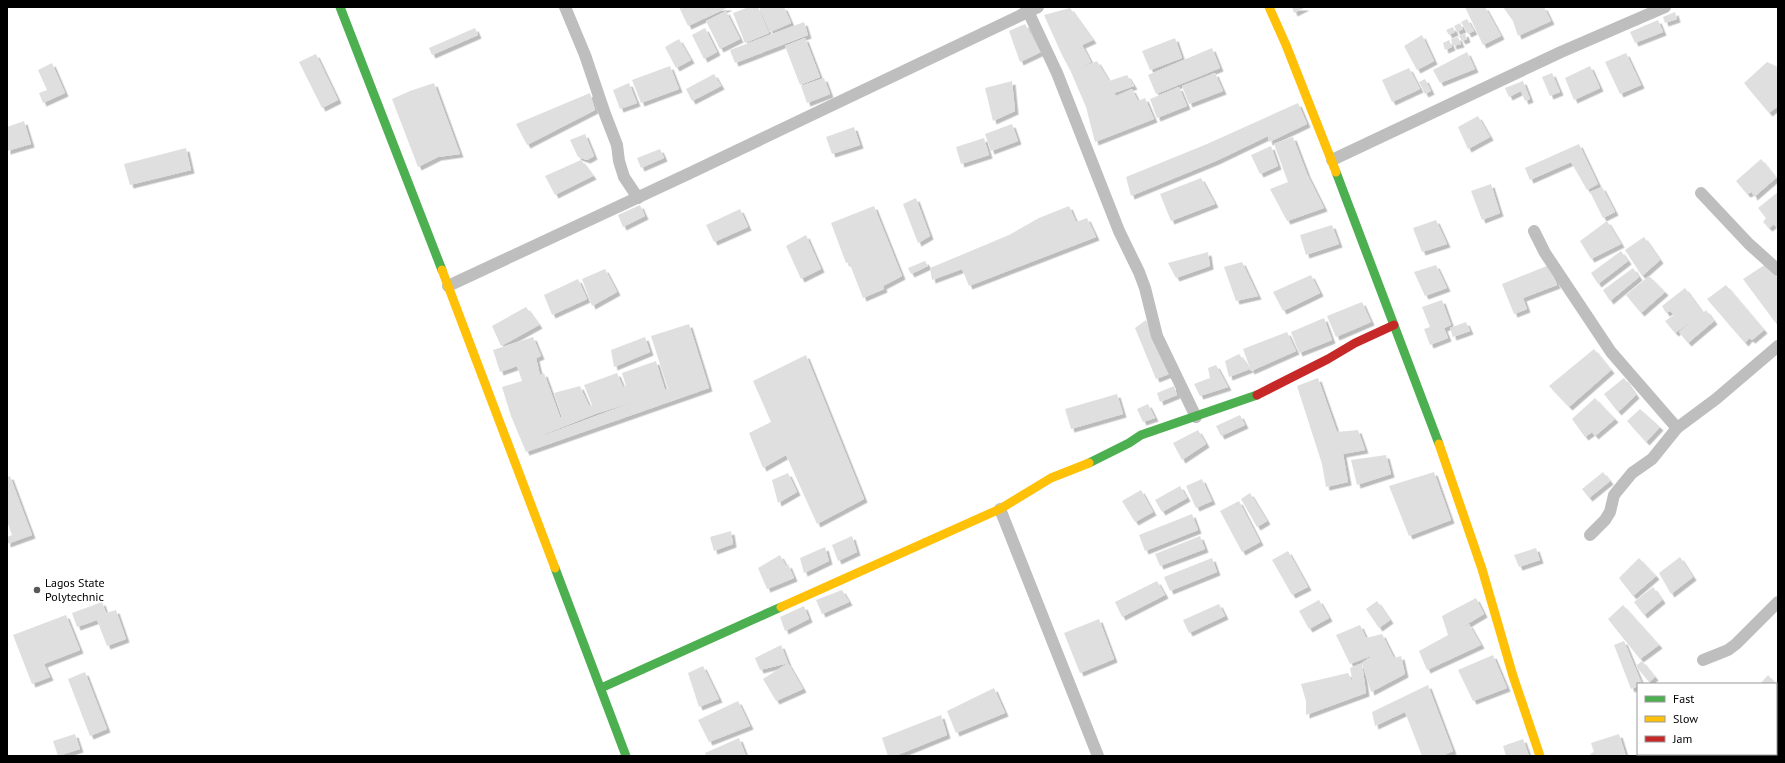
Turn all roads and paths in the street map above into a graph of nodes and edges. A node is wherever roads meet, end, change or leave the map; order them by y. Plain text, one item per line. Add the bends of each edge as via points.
1 (340, 7) edge
2 (565, 7) edge
3 (1269, 7) edge
4 (1664, 7) edge
5 (1030, 9) edge
6 (1332, 160) junction
7 (1701, 193) dead end
8 (638, 198) junction
9 (1534, 231) dead end
10 (1778, 270) edge
11 (448, 286) junction
12 (1394, 325) junction
13 (1778, 346) edge
14 (1196, 417) junction
15 (1677, 428) junction
16 (1000, 509) junction
17 (1590, 535) dead end
18 (1778, 602) edge
19 (1703, 660) dead end
20 (601, 688) junction
21 (626, 756) edge
22 (1098, 756) edge
23 (1540, 756) edge

1 - 11 street
2 - 8 street via 618,144 619,161 624,177
3 - 6 street
4 - 6 street via 1561,52
5 - 8 street
5 - 14 street via 1119,230 1139,272 1157,336
6 - 12 street
7 - 10 street via 1749,244
8 - 11 street
9 - 15 street via 1545,253 1611,352
11 - 20 street
12 - 14 street via 1355,343 1264,393
12 - 23 street via 1446,461
13 - 15 street via 1716,399
14 - 16 street via 1141,435 1097,460 1050,478
15 - 17 street via 1652,459 1632,473 1621,485 1614,495 1610,512
16 - 20 street
16 - 22 street
18 - 19 street via 1736,644
20 - 21 street

